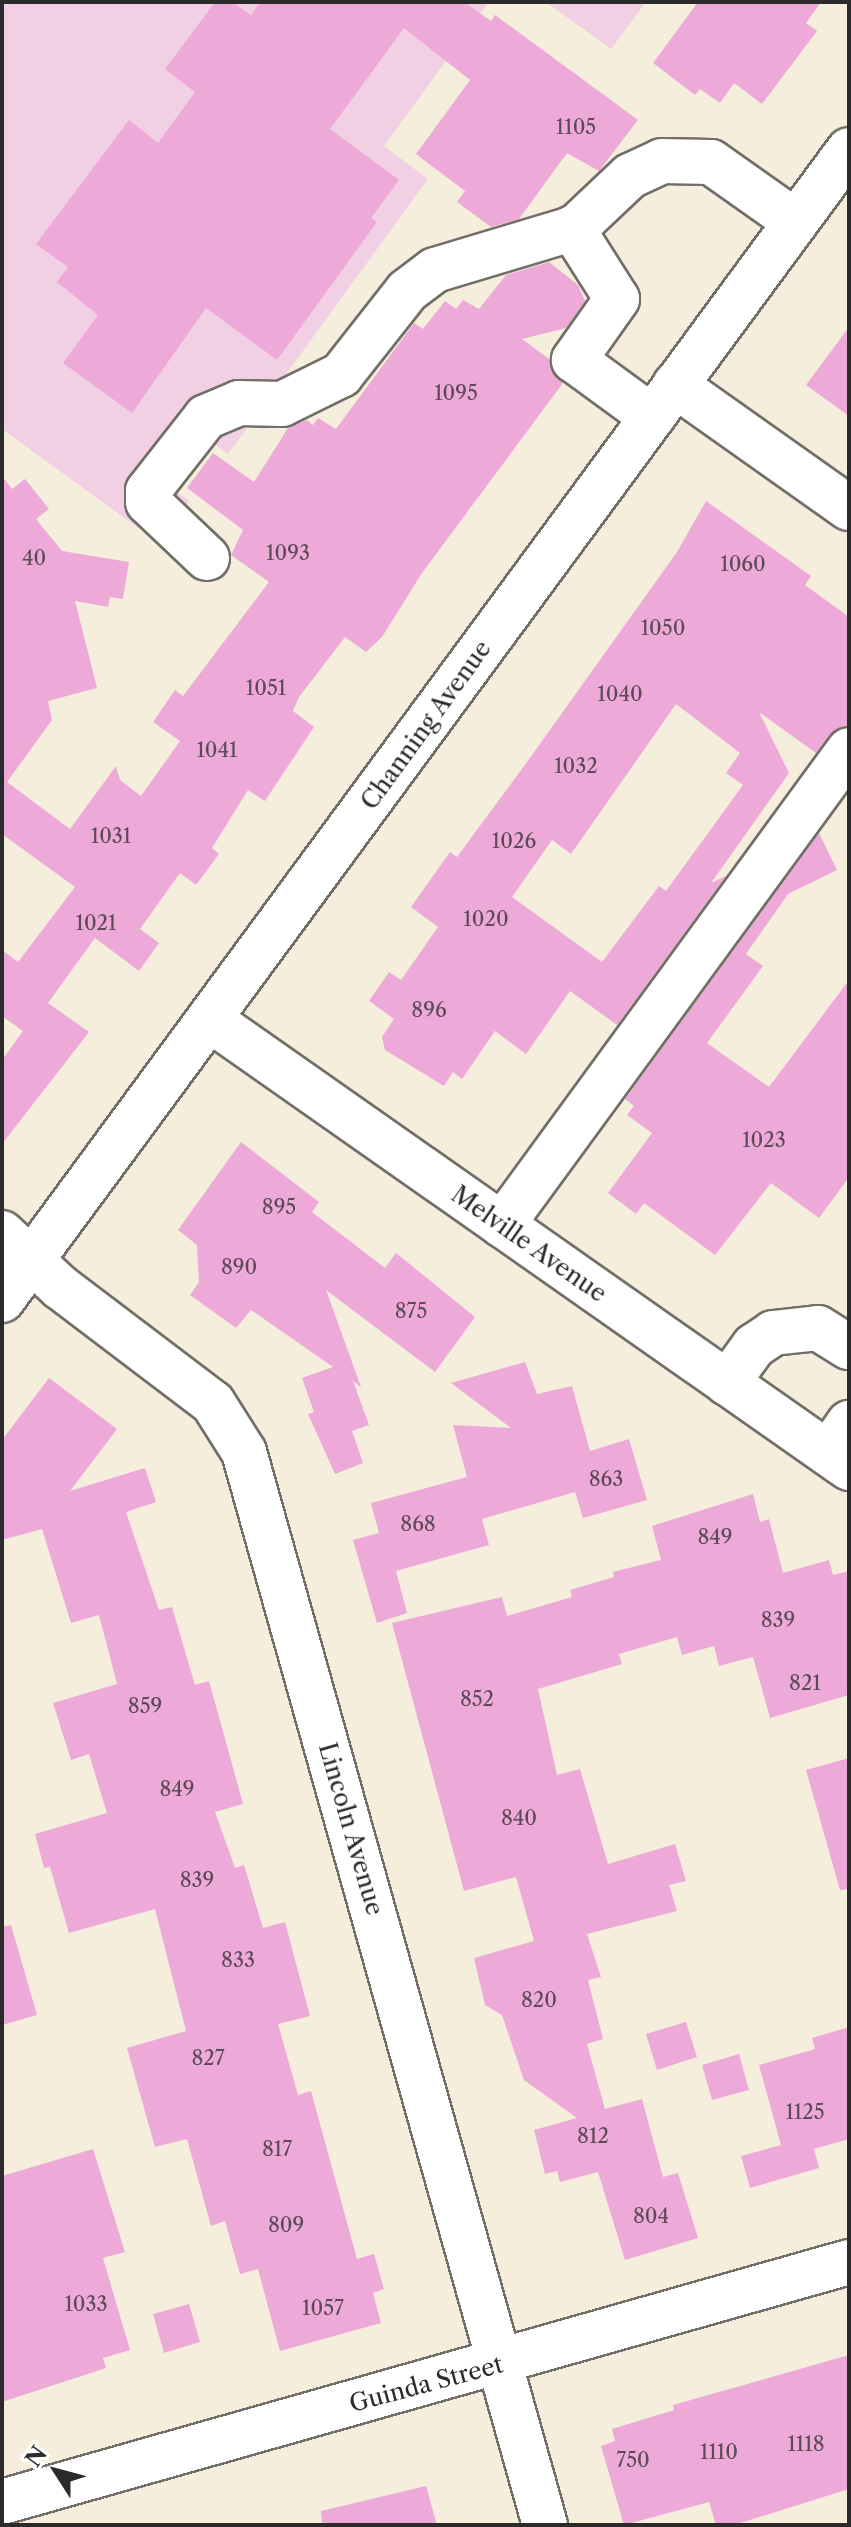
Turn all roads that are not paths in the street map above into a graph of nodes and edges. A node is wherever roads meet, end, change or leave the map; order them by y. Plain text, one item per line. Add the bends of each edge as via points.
1 (849, 150) edge
2 (796, 222) junction
3 (572, 228) junction
4 (663, 401) junction
5 (849, 508) edge
6 (207, 558) dead end
7 (849, 750) edge
8 (209, 1019) junction
9 (502, 1225) junction
10 (17, 1245) edge
11 (2, 1300) edge
12 (845, 1334) edge
13 (727, 1383) junction
14 (842, 1448) edge
15 (849, 2262) edge
16 (501, 2364) junction
17 (2, 2502) edge
18 (545, 2525) edge

1 - 2 street, Channing Avenue
2 - 3 street via 711,162 662,161 630,176
2 - 4 street, Channing Avenue
3 - 4 street via 617,299 574,360
3 - 6 street via 435,270 407,291 341,375 282,404 239,403 206,417 148,491 148,502
4 - 5 street
4 - 8 street, Channing Avenue
7 - 9 street
8 - 9 street, Melville Avenue
8 - 10 street, Channing Avenue
9 - 13 street, Melville Avenue
10 - 11 street, Channing Avenue
10 - 16 street, Lincoln Avenue via 60,1287 213,1403 244,1452
12 - 13 street via 818,1328 773,1333 754,1346
13 - 14 street, Melville Avenue
15 - 16 street, Guinda Street
16 - 17 street, Guinda Street
16 - 18 street, Lincoln Avenue

